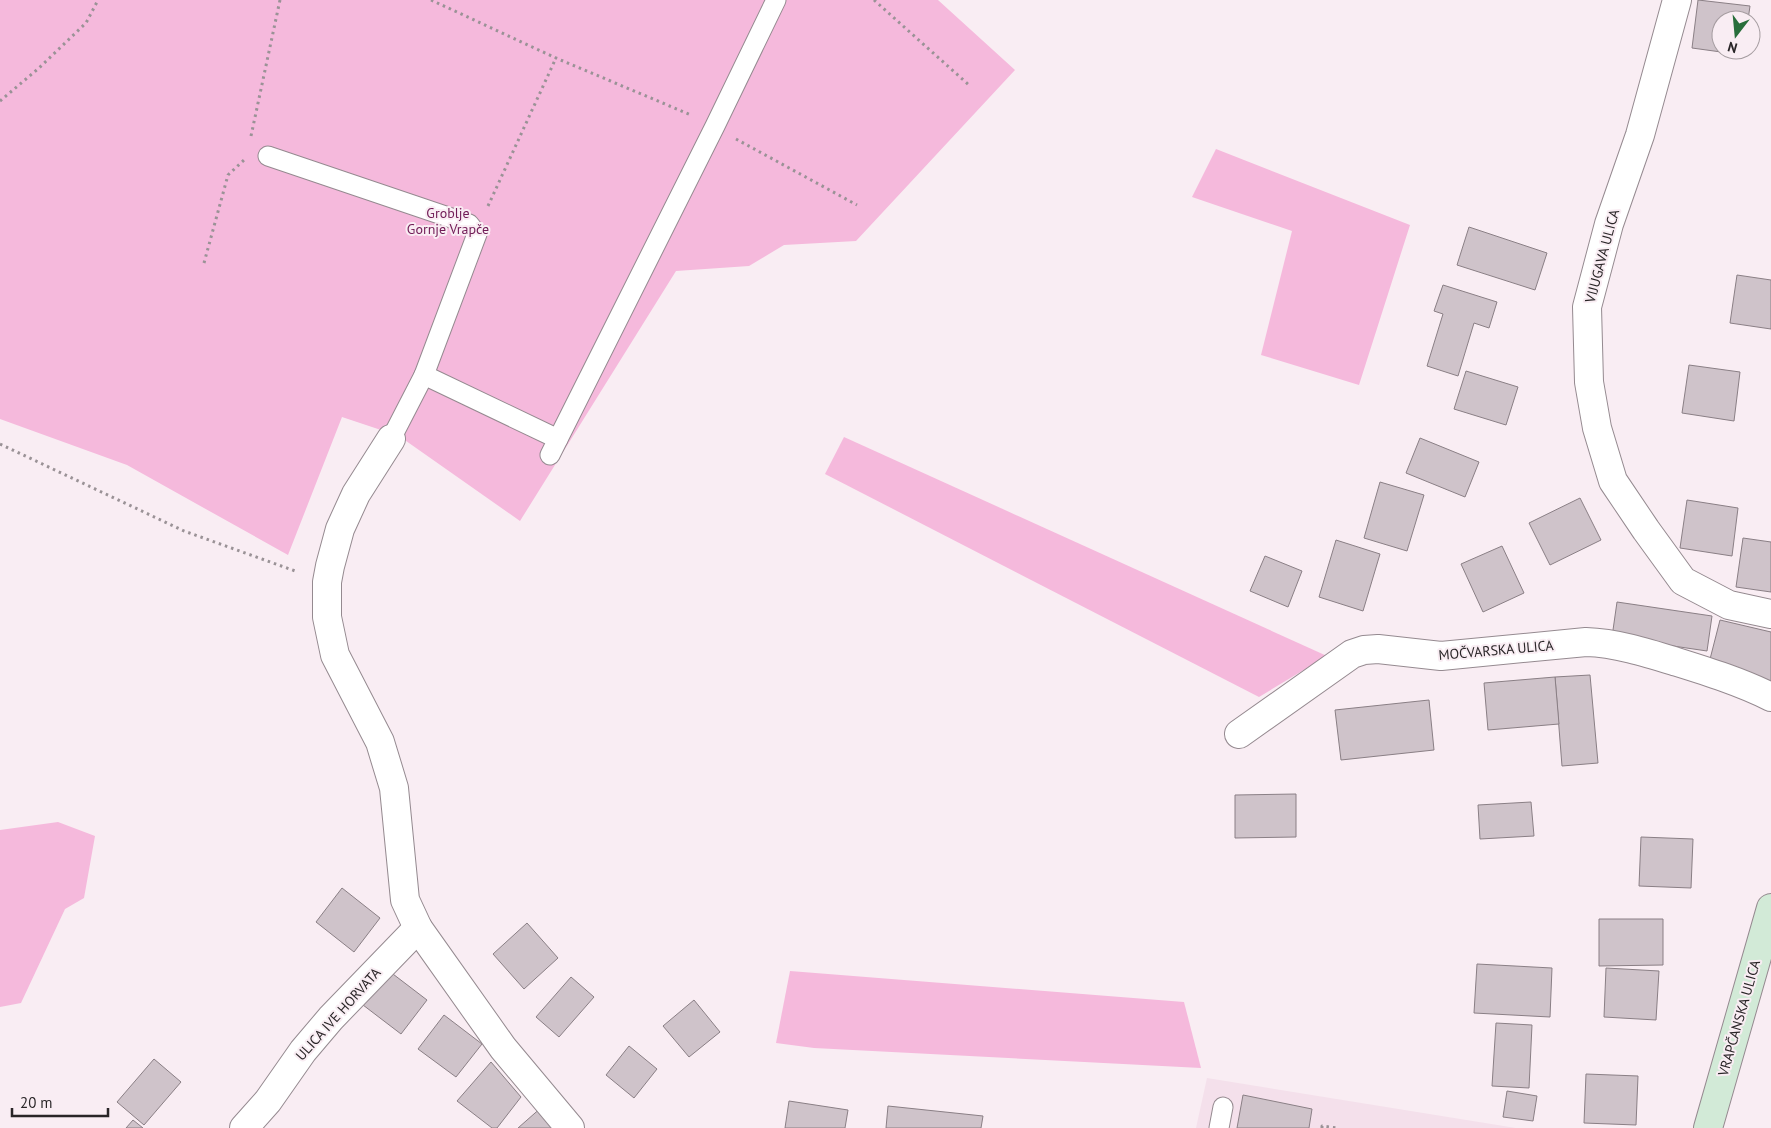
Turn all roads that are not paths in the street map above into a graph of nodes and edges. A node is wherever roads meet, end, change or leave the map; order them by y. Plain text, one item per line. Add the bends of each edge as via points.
1 (776, 0) edge
2 (1677, 0) edge
3 (259, 155) road end
4 (424, 375) junction
5 (391, 439) joint
6 (1771, 614) edge
7 (1771, 697) edge
8 (1239, 734) dead end
9 (1771, 908) edge
10 (418, 928) junction
11 (1223, 1107) dead end
12 (244, 1128) edge
13 (570, 1128) edge
14 (1219, 1128) edge
15 (1708, 1128) edge

1 - 4 lane via 554,447
2 - 6 street, VIJUGAVA ULICA via 1587,307 1589,382 1597,428 1613,480 1683,581 1729,605
3 - 4 lane via 473,228 477,234
4 - 5 lane
5 - 10 street via 356,494 340,529 327,582 327,617 335,655 380,742 394,788 405,900
7 - 8 street, MOČVARSKA ULICA via 1652,654 1601,643 1441,656 1364,650 1352,654
9 - 15 main road, VRAPČANSKA ULICA
10 - 12 street, ULICA IVE HORVATA via 303,1050 268,1101
10 - 13 street via 503,1048
11 - 14 lane

